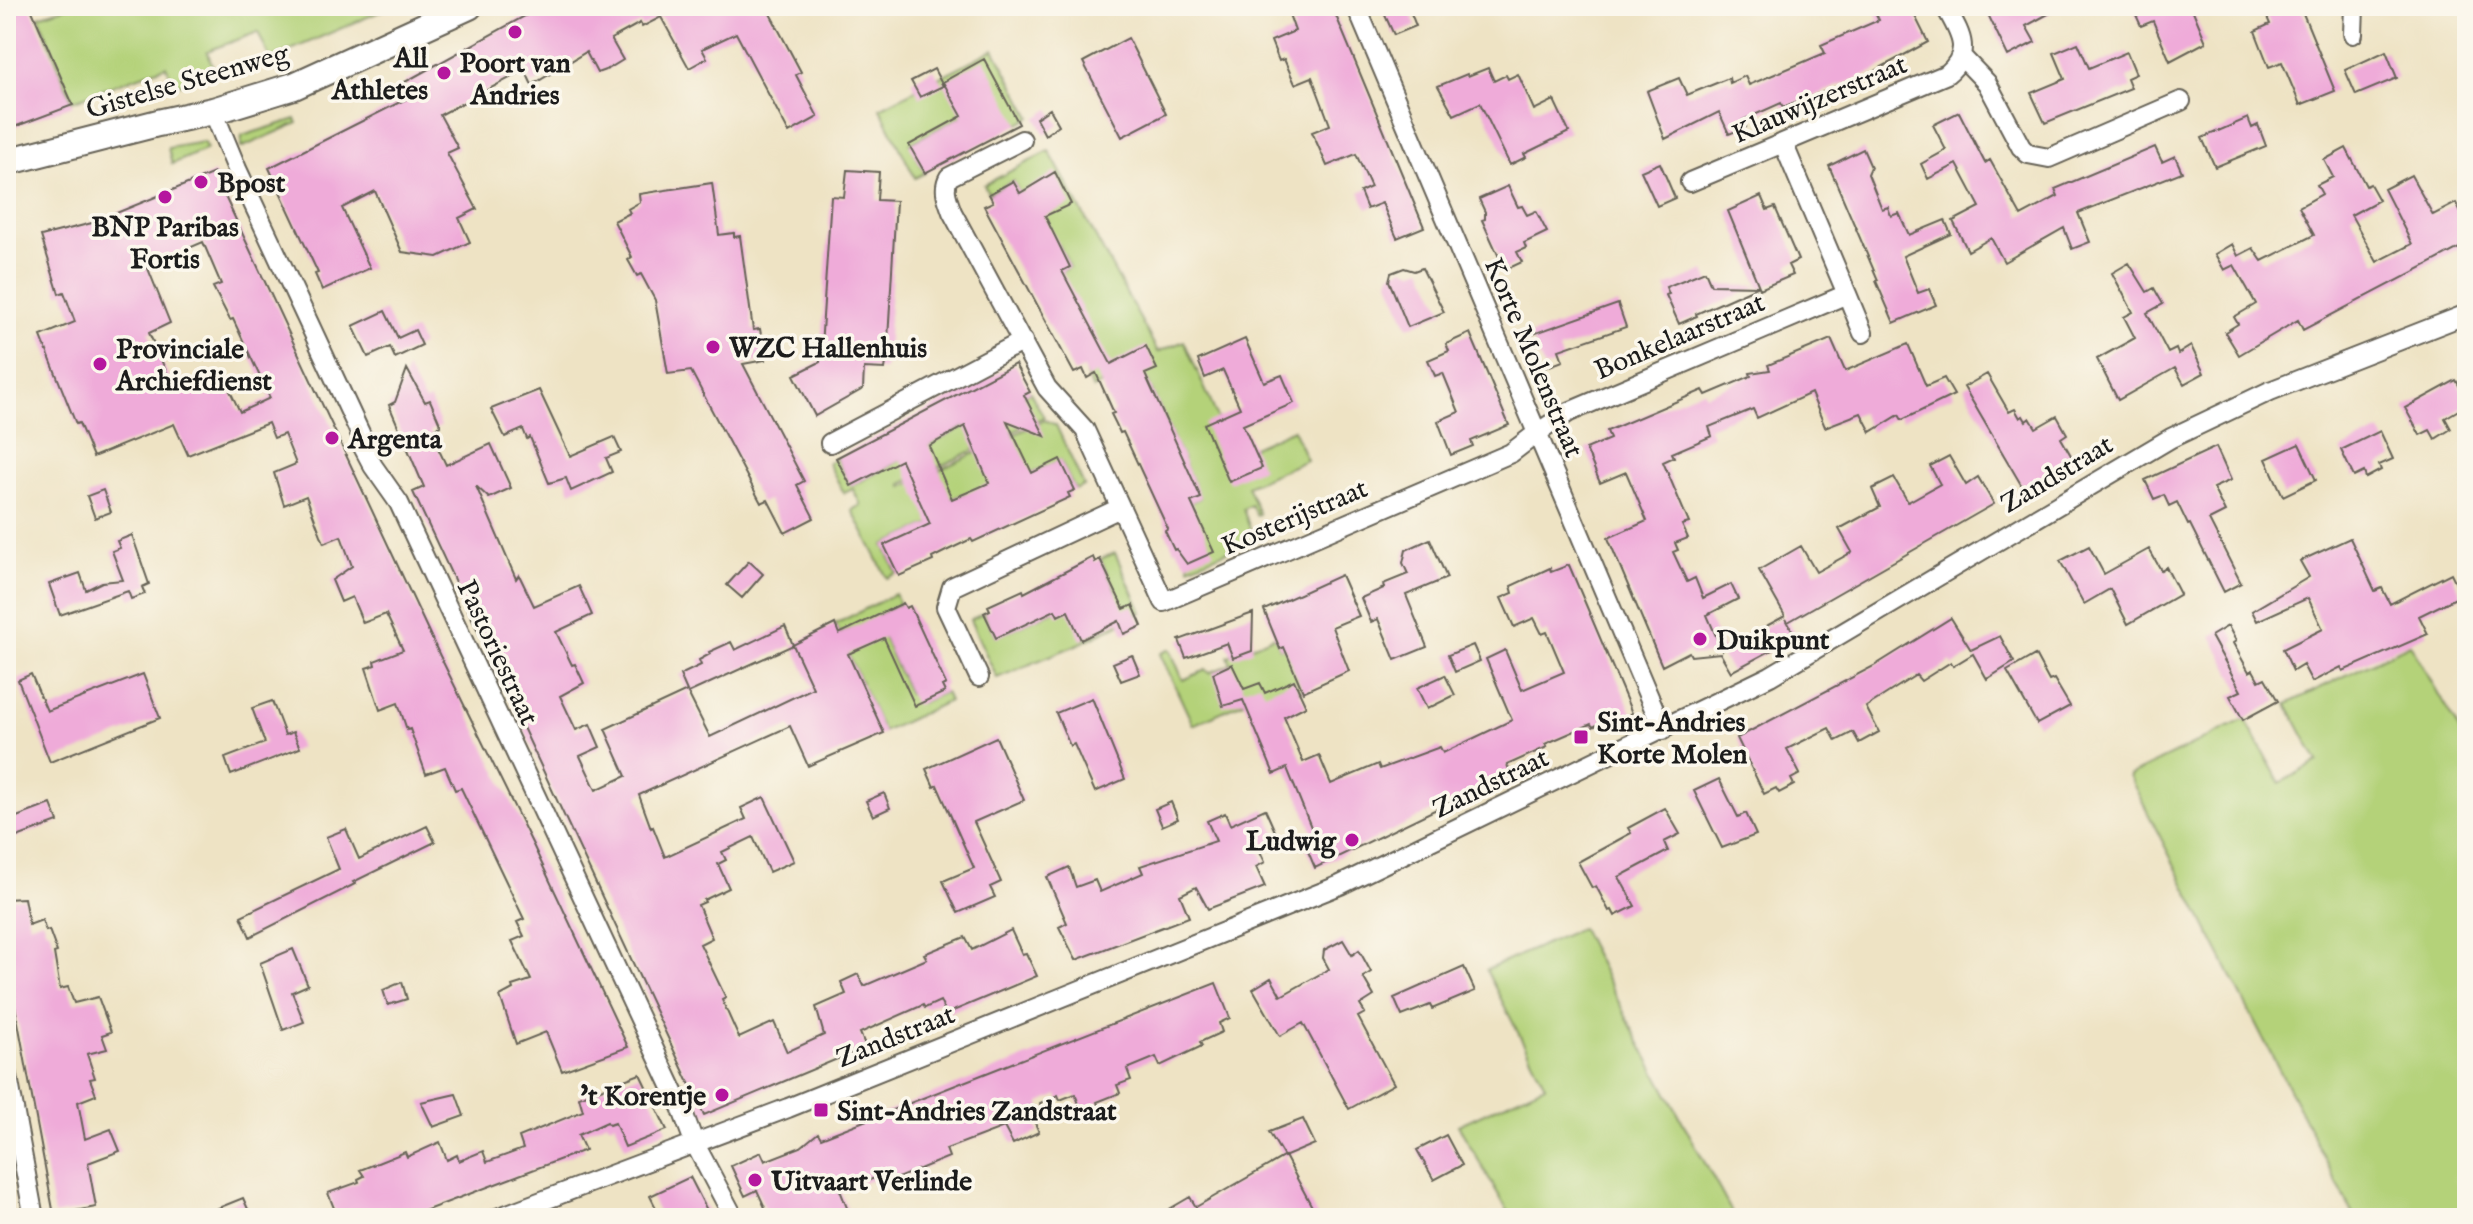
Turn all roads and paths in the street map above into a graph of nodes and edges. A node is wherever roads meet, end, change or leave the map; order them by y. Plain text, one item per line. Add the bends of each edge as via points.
1 (469, 6) edge
2 (1356, 6) edge
3 (1945, 6) edge
4 (2354, 6) edge
5 (2353, 34) dead end
6 (1961, 56) junction
7 (2181, 101) dead end
8 (213, 111) junction
9 (1022, 140) dead end
10 (1784, 145) junction
11 (6, 162) edge
12 (1690, 182) dead end
13 (1847, 294) junction
14 (2467, 314) edge
15 (1863, 333) dead end
16 (1023, 341) junction
17 (1537, 433) junction
18 (830, 443) dead end
19 (1120, 508) junction
20 (979, 677) dead end
21 (1663, 730) junction
22 (6, 1066) edge
23 (694, 1142) junction
24 (34, 1218) edge
25 (497, 1218) edge
26 (734, 1218) edge

1 - 8 main road, Gistelse Steenweg via 294,86
2 - 17 street, Korte Molenstraat
3 - 6 street via 1961,35
4 - 5 street
6 - 7 street via 1987,83 2021,147 2036,157 2049,158
6 - 10 street, Klauwijzerstraat via 1947,74
8 - 11 main road, Gistelse Steenweg
8 - 23 street, Pastoriestraat via 363,447 399,503
9 - 16 street, Kosterijstraat via 949,177 945,185 952,212
10 - 12 street, Klauwijzerstraat
10 - 13 street
13 - 15 street
13 - 17 street, Bonkelaarstraat via 1569,412
14 - 21 street, Zandstraat via 2284,385 2171,438 1796,662
16 - 18 street
16 - 19 street, Kosterijstraat via 1047,388 1085,430
17 - 19 street, Kosterijstraat via 1511,453 1164,602
17 - 21 street, Korte Molenstraat
19 - 20 street via 952,587 946,607
21 - 23 street, Zandstraat via 1340,885
22 - 24 street
23 - 25 street, Zandstraat
23 - 26 street, Pastoriestraat

